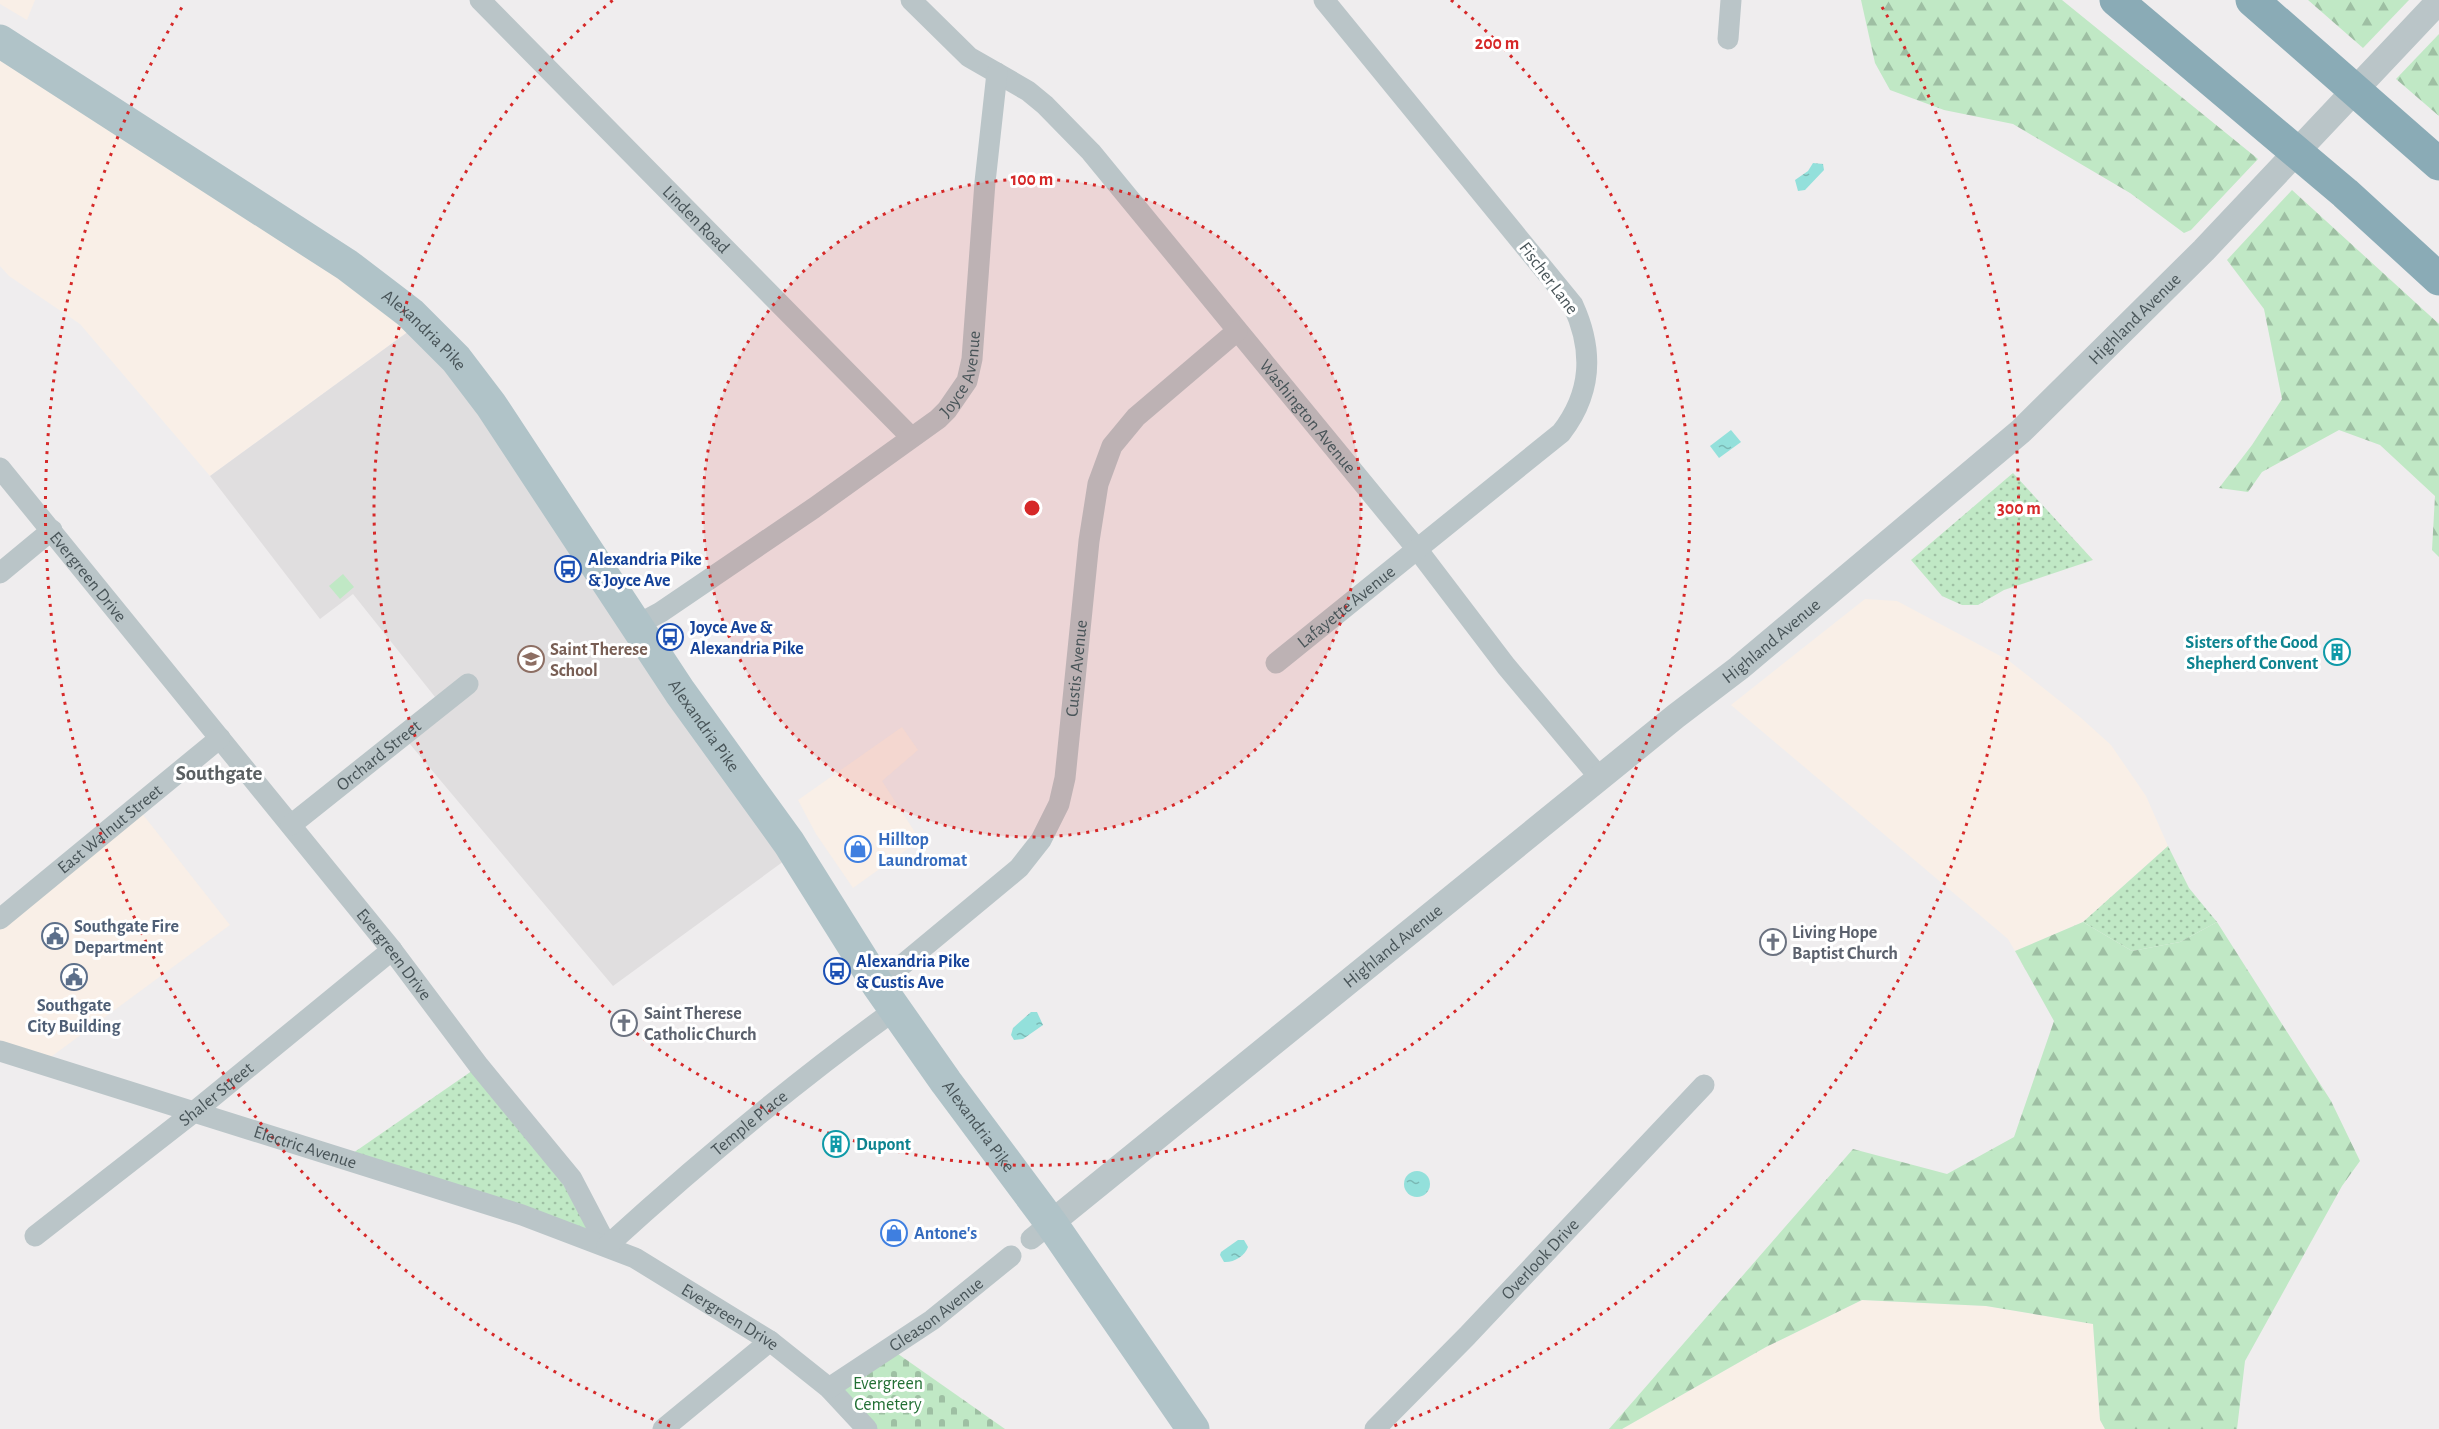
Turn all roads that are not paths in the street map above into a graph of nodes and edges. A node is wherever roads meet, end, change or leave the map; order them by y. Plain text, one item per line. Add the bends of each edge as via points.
1 (480, 0) edge
2 (911, 0) edge
3 (1324, 0) edge
4 (1731, 0) edge
5 (2116, 0) edge
6 (2252, 0) edge
7 (2436, 4) edge
8 (1728, 39) dead end
9 (0, 41) edge
10 (997, 73) junction
11 (2439, 164) edge
12 (2439, 279) edge
13 (1237, 331) junction
14 (911, 437) junction
15 (0, 468) edge
16 (52, 530) junction
17 (1417, 549) junction
18 (0, 573) edge
19 (635, 626) junction
20 (1276, 663) dead end
21 (468, 684) dead end
22 (220, 738) junction
23 (1600, 778) junction
24 (291, 825) junction
25 (0, 919) edge
26 (392, 950) junction
27 (887, 997) junction
28 (0, 1052) edge
29 (1704, 1085) dead end
30 (194, 1112) junction
31 (1041, 1231) junction
32 (35, 1236) dead end
33 (607, 1246) junction
34 (1011, 1256) dead end
35 (770, 1341) junction
36 (829, 1388) junction
37 (663, 1429) edge
38 (867, 1429) edge
39 (1193, 1429) edge
40 (1375, 1429) edge

1 - 14 street, Linden Road
2 - 10 street via 969,57
3 - 17 street, Fischer Lane via 1561,289 1581,323 1587,346 1588,373 1583,394 1561,433
4 - 8 street
5 - 12 highway via 2345,193
6 - 11 highway
7 - 23 street, Highland Avenue via 2217,236 2009,442 1739,668
9 - 19 main road, Alexandria Pike via 348,265 410,313 456,359 491,405
10 - 13 street, Washington Avenue via 1046,105 1077,136
10 - 14 street, Joyce Avenue via 974,341 967,381 948,410
13 - 17 street, Washington Avenue
13 - 27 street, Custis Avenue via 1136,417 1116,439 1107,458 1098,484 1089,542 1065,778 1059,804 1041,840 1006,881
14 - 19 street, Joyce Avenue via 795,521
15 - 16 street, Evergreen Drive
16 - 18 street
16 - 22 street, Evergreen Drive
17 - 20 street, Lafayette Avenue
17 - 23 street, Washington Avenue via 1506,666
19 - 27 main road, Alexandria Pike via 789,843
21 - 24 street, Orchard Street
22 - 24 street, Evergreen Drive
22 - 25 street, East Walnut Street
23 - 31 street, Highland Avenue
24 - 26 street, Evergreen Drive
26 - 30 street, Shaler Street
26 - 33 street, Evergreen Drive via 479,1066 572,1179
27 - 31 main road, Alexandria Pike
27 - 33 street, Temple Place via 839,1050 685,1175
28 - 30 street, Electric Avenue
29 - 40 street, Overlook Drive
30 - 32 street, Shaler Street
30 - 33 street, Electric Avenue via 522,1215
31 - 39 main road, Alexandria Pike
33 - 35 street, Evergreen Drive via 635,1258
34 - 36 street, Gleason Avenue via 932,1320
35 - 36 street, Evergreen Drive
35 - 37 street
36 - 38 street, Evergreen Drive

